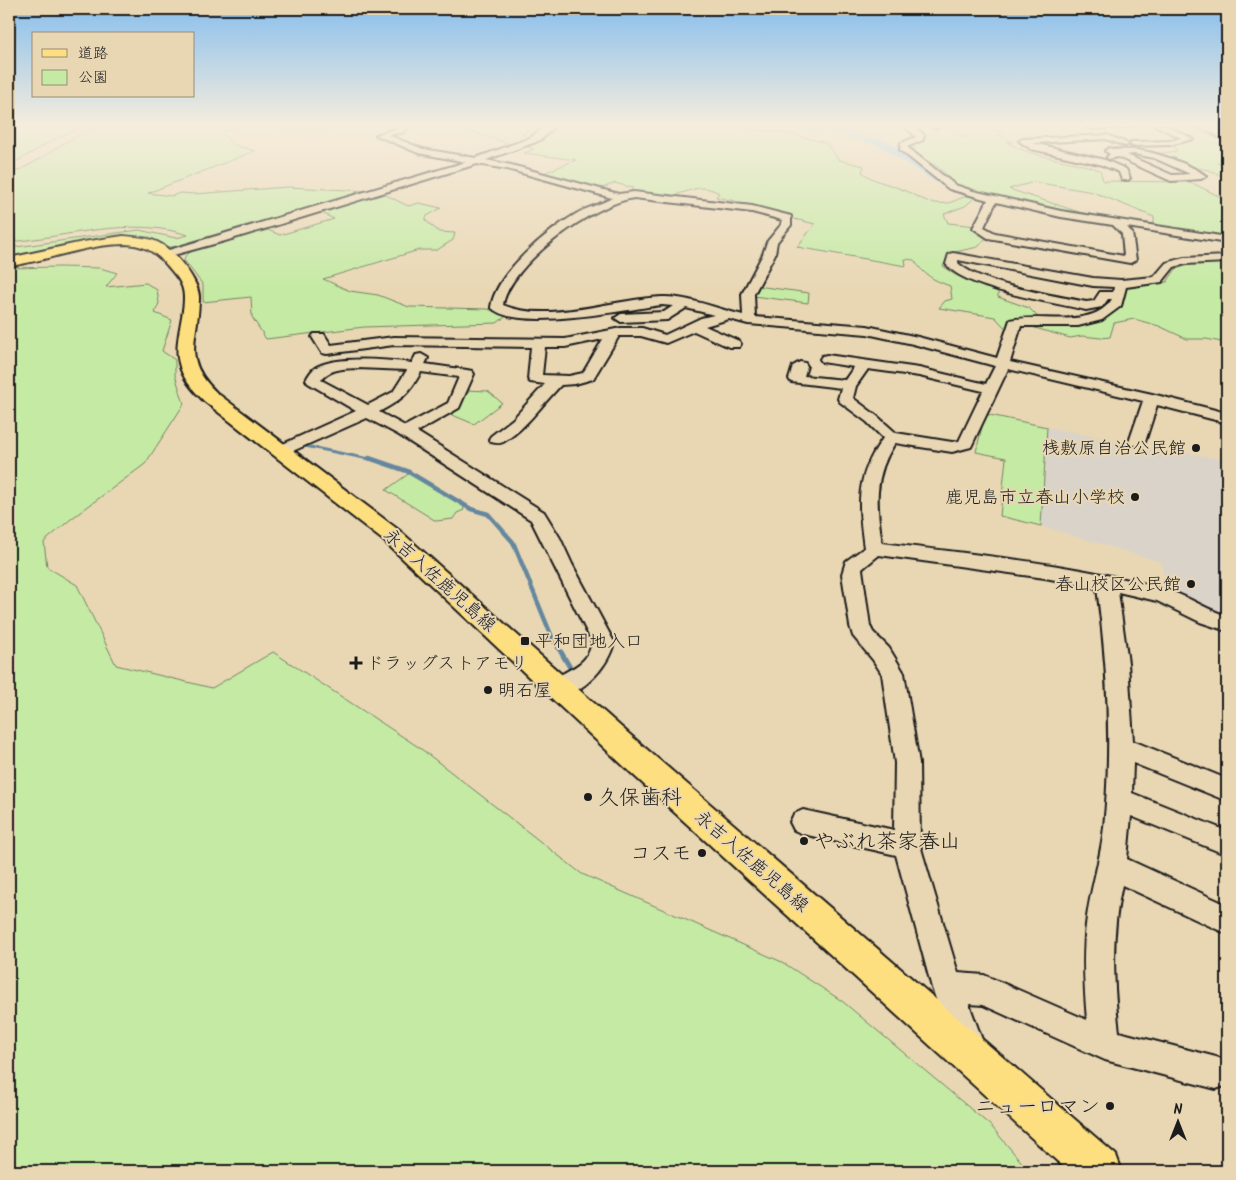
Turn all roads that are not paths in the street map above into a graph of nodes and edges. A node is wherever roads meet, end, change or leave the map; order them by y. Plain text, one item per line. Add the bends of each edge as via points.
1 (415, 180) edge
2 (557, 180) edge
3 (945, 180) edge
4 (620, 197) junction
5 (993, 199) junction
6 (1015, 214) dead end
7 (1118, 224) junction
8 (1127, 233) junction
9 (1227, 240) edge
10 (166, 254) junction
11 (1227, 259) edge
12 (9, 262) edge
13 (1120, 290) junction
14 (727, 316) junction
15 (748, 320) junction
16 (694, 326) junction
17 (614, 333) junction
18 (319, 338) dead end
19 (432, 342) junction
20 (538, 344) junction
21 (734, 344) dead end
22 (827, 359) dead end
23 (861, 364) junction
24 (1003, 364) junction
25 (800, 366) dead end
26 (415, 368) junction
27 (557, 380) junction
28 (849, 385) junction
29 (991, 388) junction
30 (1152, 398) junction
31 (367, 412) junction
32 (1227, 418) edge
33 (405, 432) junction
34 (891, 437) junction
35 (497, 439) dead end
36 (1138, 442) dead end
37 (280, 451) junction
38 (874, 548) junction
39 (1106, 583) junction
40 (1227, 623) edge
41 (559, 688) junction
42 (1120, 747) junction
43 (1227, 790) edge
44 (1119, 799) junction
45 (804, 822) dead end
46 (1227, 844) edge
47 (907, 845) junction
48 (1112, 866) junction
49 (1227, 920) edge
50 (947, 988) junction
51 (1105, 1044) junction
52 (971, 1054) junction
53 (1216, 1074) dead end
54 (1100, 1171) edge

1 - 10 street
2 - 4 street
3 - 5 street via 952,187
4 - 14 street via 578,217 534,252 501,289 497,307 506,312 531,316 528,328 570,327 596,321 667,316 685,303
4 - 15 street via 634,195 726,206 787,218 748,294
5 - 7 street
5 - 8 street via 992,211 978,228 992,236 1033,232 1130,260 1124,246
6 - 8 street
7 - 8 street
7 - 9 street
10 - 12 main road, 永吉入佐鹿児島線 via 146,242 121,240
10 - 37 main road, 永吉入佐鹿児島線 via 191,289 184,352 196,381
11 - 13 street via 1178,262 1168,266 1158,280
13 - 13 street via 1104,295 1098,304 1086,306 1054,302 967,276 953,267 953,256 1094,282
13 - 24 street via 1117,303 1097,317 1015,323
14 - 15 street
14 - 16 street
15 - 24 street via 867,330
16 - 17 street via 666,339 642,332
16 - 21 street
17 - 20 street via 565,343
17 - 27 street via 588,376
18 - 19 street via 327,350 377,342
19 - 20 street
19 - 26 street
20 - 27 street via 536,378
22 - 23 street
23 - 28 street
23 - 29 street via 919,372
24 - 29 street
24 - 30 street
25 - 28 street via 796,379
26 - 31 street via 403,390
26 - 31 street via 348,363 319,370 313,377 316,383
26 - 33 street via 467,374 454,405
27 - 35 street via 518,422
28 - 34 street via 845,399
29 - 34 street via 965,444 960,447
30 - 32 street
30 - 36 street
31 - 33 street
31 - 37 street
33 - 41 street via 538,516 603,642 603,652 597,663
34 - 38 street via 881,452 868,491
37 - 41 main road, 永吉入佐鹿児島線 via 338,492 402,544
38 - 39 street via 1044,571
38 - 47 street via 853,566 852,574 864,636 881,654 893,674 907,763
39 - 40 street via 1162,595 1207,618
39 - 42 street via 1115,637
41 - 52 main road, 永吉入佐鹿児島線
42 - 43 street
42 - 44 street
44 - 46 street
44 - 48 street
45 - 47 street
47 - 50 street
48 - 49 street
48 - 51 street via 1101,917 1099,958
50 - 51 street via 984,990
50 - 52 street
51 - 53 street
52 - 54 main road, 永吉入佐鹿児島線

